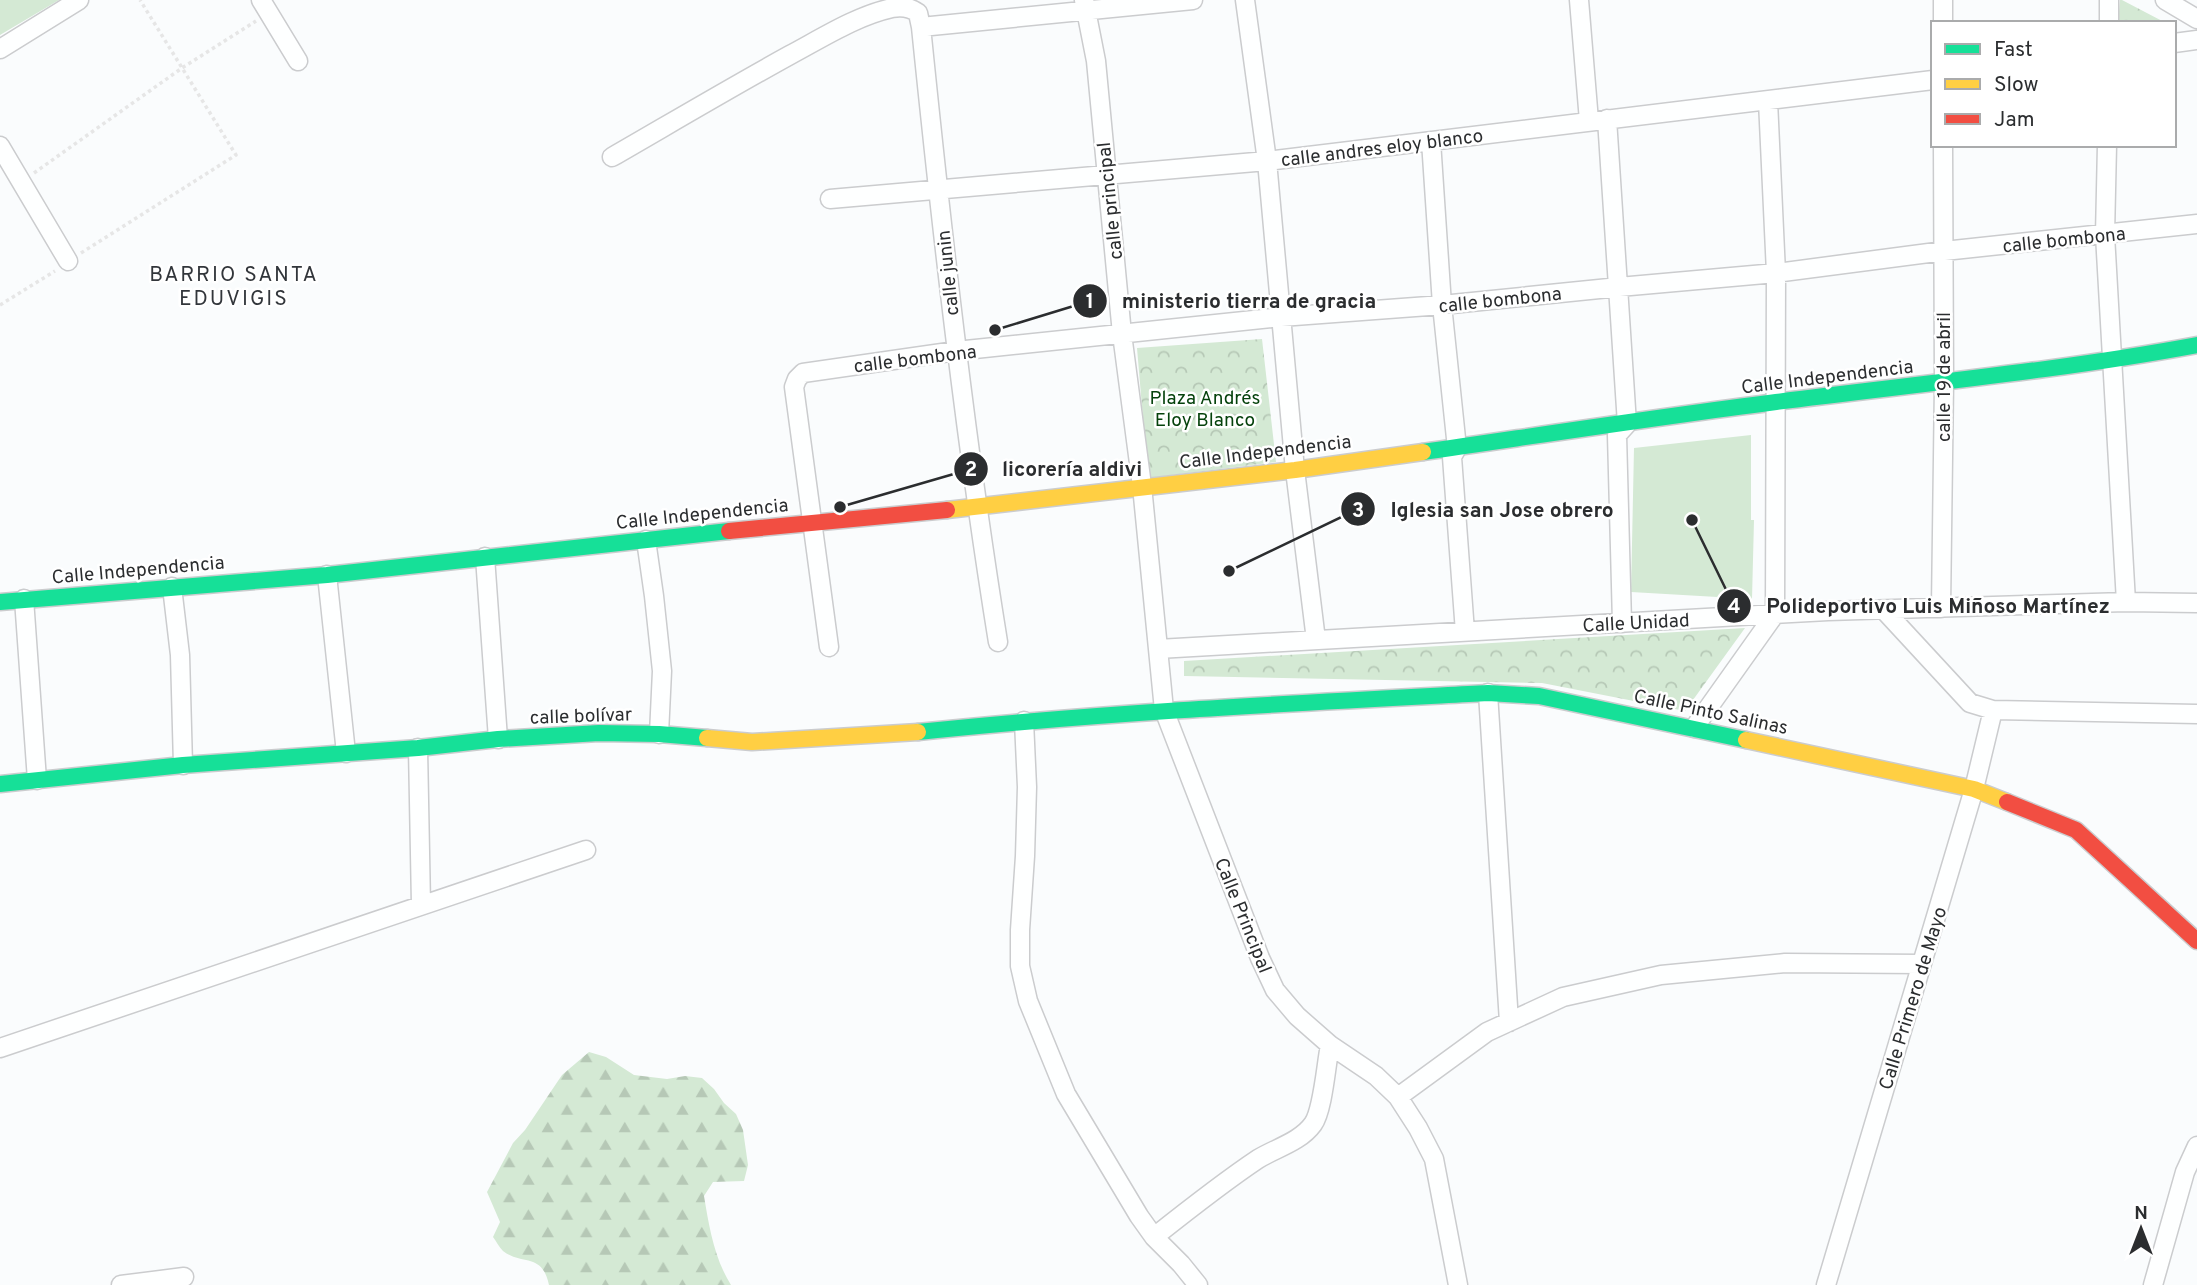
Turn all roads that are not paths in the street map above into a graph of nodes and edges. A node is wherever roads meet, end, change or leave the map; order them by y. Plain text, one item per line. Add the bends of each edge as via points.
1 (79, 0) edge
2 (1193, 0) edge
3 (1245, 0) edge
4 (1579, 0) edge
5 (1943, 0) edge
6 (2109, 0) edge
7 (2165, 0) edge
8 (265, 6) edge
9 (1085, 6) edge
10 (2197, 19) edge
11 (1943, 21) edge
12 (2109, 21) edge
13 (921, 27) junction
14 (2197, 40) edge
15 (2176, 43) edge
16 (0, 49) edge
17 (298, 61) dead end
18 (1931, 80) edge
19 (1768, 101) junction
20 (1607, 119) junction
21 (1588, 121) junction
22 (1431, 141) junction
23 (0, 146) edge
24 (1944, 147) edge
25 (2107, 147) edge
26 (612, 157) dead end
27 (1267, 161) junction
28 (1106, 174) junction
29 (938, 190) junction
30 (830, 199) dead end
31 (2197, 224) edge
32 (2105, 235) junction
33 (1944, 251) junction
34 (68, 261) road end
35 (1776, 273) junction
36 (1619, 287) junction
37 (1442, 306) junction
38 (1281, 317) junction
39 (1122, 334) junction
40 (2197, 345) edge
41 (956, 351) junction
42 (2111, 361) junction
43 (1944, 383) junction
44 (1775, 402) junction
45 (1627, 424) junction
46 (1457, 448) junction
47 (1295, 470) junction
48 (1142, 486) junction
49 (976, 507) junction
50 (814, 522) junction
51 (646, 540) junction
52 (485, 557) junction
53 (327, 575) junction
54 (172, 587) junction
55 (24, 599) junction
56 (0, 602) edge
57 (2126, 602) junction
58 (2197, 603) edge
59 (1941, 608) junction
60 (1884, 610) junction
61 (1776, 614) junction
62 (1622, 623) junction
63 (1465, 632) junction
64 (1316, 640) junction
65 (998, 642) dead end
66 (829, 647) dead end
67 (1158, 649) junction
68 (1488, 693) junction
69 (1164, 710) junction
70 (1993, 710) junction
71 (2197, 714) edge
72 (1024, 721) junction
73 (1694, 728) junction
74 (659, 734) junction
75 (498, 739) junction
76 (418, 748) junction
77 (346, 753) junction
78 (183, 765) junction
79 (37, 780) junction
80 (0, 784) edge
81 (1974, 789) junction
82 (586, 850) dead end
83 (421, 905) junction
84 (2197, 941) edge
85 (1922, 964) junction
86 (1509, 1022) junction
87 (1330, 1045) junction
88 (0, 1048) edge
89 (1398, 1097) junction
90 (2197, 1146) edge
91 (1154, 1237) junction
92 (184, 1277) dead end
93 (140, 1284) edge
94 (121, 1285) edge
95 (1198, 1285) edge
96 (1458, 1285) edge
97 (1826, 1285) edge
98 (2153, 1285) edge

1 - 16 street
2 - 9 street
3 - 27 street
4 - 21 street
5 - 11 street
6 - 12 street
7 - 10 street
8 - 17 street
9 - 13 street
9 - 28 street, calle principal via 1096,61
13 - 26 street via 918,13 908,8 891,8 854,22
13 - 29 street, calle junin
14 - 15 street
18 - 19 street, calle andres eloy blanco
19 - 20 street, calle andres eloy blanco
19 - 35 street
20 - 21 street, calle andres eloy blanco
20 - 36 street
21 - 22 street, calle andres eloy blanco
22 - 27 street, calle andres eloy blanco
22 - 37 street
23 - 34 street
24 - 33 street, calle 19 de abril
25 - 32 street
27 - 28 street, calle andres eloy blanco
27 - 38 street
28 - 29 street, calle andres eloy blanco
28 - 39 street, calle principal
29 - 30 street, calle andres eloy blanco
29 - 41 street, calle junin
31 - 32 street, calle bombona
32 - 33 street, calle bombona
32 - 42 street
33 - 35 street, calle bombona
33 - 43 street, calle 19 de abril
35 - 36 street, calle bombona
35 - 44 street
36 - 37 street, calle bombona
36 - 45 street
37 - 38 street, calle bombona
37 - 46 street
38 - 39 street, calle bombona
38 - 47 street
39 - 41 street, calle bombona
39 - 48 street, calle principal
40 - 42 street, Calle Independencia
41 - 49 street, calle junin
41 - 50 street, calle bombona via 803,373 797,379 794,387
42 - 43 street, Calle Independencia
42 - 57 street
43 - 44 street, Calle Independencia
43 - 59 street, calle 19 de abril
44 - 45 street, Calle Independencia
44 - 61 street
45 - 46 street, Calle Independencia
45 - 62 street via 1617,435
46 - 47 street, Calle Independencia
46 - 63 street via 1452,457
47 - 48 street, Calle Independencia
47 - 64 street
48 - 49 street, Calle Independencia
48 - 67 street, Calle Principal
49 - 50 street, Calle Independencia
49 - 65 street, calle junin
50 - 51 street, Calle Independencia
50 - 66 street
51 - 52 street, Calle Independencia
51 - 74 street via 662,671
52 - 53 street, Calle Independencia
52 - 75 street
53 - 54 street, Calle Independencia
53 - 77 street
54 - 55 street, Calle Independencia
54 - 78 street via 180,655
55 - 56 street, Calle Independencia
55 - 79 street
57 - 58 street, Calle Unidad
57 - 59 street, Calle Unidad
59 - 60 street, Calle Unidad
60 - 61 street, Calle Unidad
60 - 70 street via 1970,703
61 - 62 street, Calle Unidad
61 - 73 street
62 - 63 street, Calle Unidad
63 - 64 street, Calle Unidad
64 - 67 street, Calle Unidad
67 - 69 street, Calle Principal
68 - 69 street, Calle Pinto Salinas
68 - 73 street, Calle Pinto Salinas via 1539,696
68 - 86 street
69 - 72 street, calle bolívar
69 - 87 street, Calle Principal via 1275,990
70 - 71 street
70 - 81 street, Calle Primero de Mayo
72 - 74 street, calle bolívar via 752,742
72 - 91 street via 1027,787 1020,966 1028,1000 1066,1094
73 - 81 street, Calle Pinto Salinas
74 - 75 street, calle bolívar
75 - 76 street, calle bolívar
76 - 77 street, calle bolívar
76 - 83 street
77 - 78 street, calle bolívar
78 - 79 street, calle bolívar
79 - 80 street, calle bolívar
81 - 84 street, Calle Pinto Salinas via 2077,830
81 - 85 street, Calle Primero de Mayo
82 - 83 street
83 - 88 street
85 - 86 street via 1785,963 1661,975 1563,997
85 - 97 street, Calle Primero de Mayo
86 - 89 street via 1487,1032
87 - 89 street, Calle Principal
87 - 91 street via 1319,1110 1307,1131 1209,1193
89 - 96 street, Calle Principal via 1434,1159
90 - 98 street
91 - 95 street
92 - 93 street
93 - 94 street

